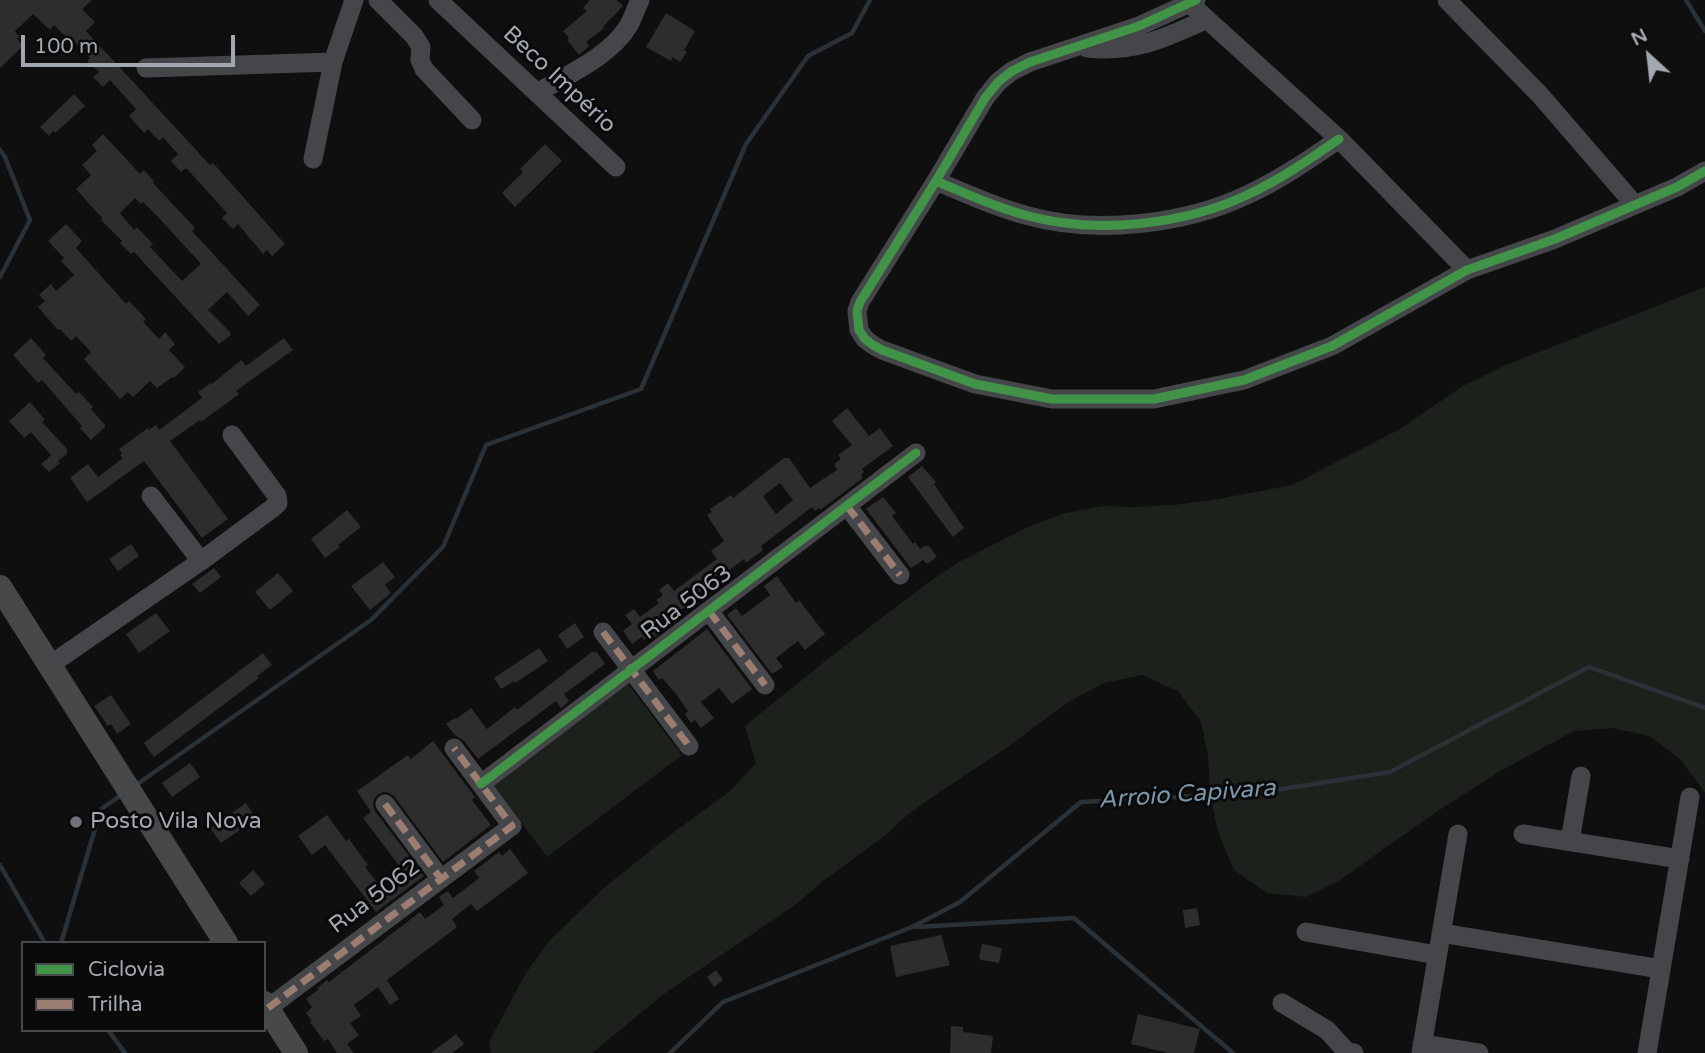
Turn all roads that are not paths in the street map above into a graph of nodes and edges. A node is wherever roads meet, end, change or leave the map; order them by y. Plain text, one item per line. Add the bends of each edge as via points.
1 (354, 0) edge
2 (378, 0) edge
3 (438, 0) edge
4 (640, 0) edge
5 (1447, 0) edge
6 (1193, 2) edge
7 (1207, 19) junction
8 (1079, 47) junction
9 (333, 62) junction
10 (146, 68) dead end
11 (537, 93) junction
12 (472, 120) dead end
13 (1339, 139) junction
14 (313, 159) dead end
15 (616, 167) dead end
16 (1705, 171) edge
17 (936, 181) junction
18 (1635, 205) junction
19 (1467, 270) junction
20 (232, 435) dead end
21 (916, 453) dead end
22 (151, 496) dead end
23 (847, 506) junction
24 (201, 561) junction
25 (900, 575) dead end
26 (0, 587) edge
27 (709, 611) junction
28 (603, 632) dead end
29 (50, 665) junction
30 (631, 670) junction
31 (765, 685) dead end
32 (689, 746) dead end
33 (454, 748) dead end
34 (1581, 776) dead end
35 (481, 783) junction
36 (1690, 797) dead end
37 (384, 804) dead end
38 (1458, 834) dead end
39 (1523, 834) dead end
40 (1570, 841) junction
41 (1679, 859) junction
42 (441, 879) junction
43 (1306, 932) dead end
44 (1441, 933) junction
45 (225, 941) edge
46 (1437, 955) junction
47 (1661, 969) junction
48 (1282, 1003) dead end
49 (266, 1006) edge
50 (1422, 1049) edge
51 (296, 1053) edge
52 (1353, 1053) edge
53 (1479, 1053) edge
54 (1647, 1053) edge

1 - 9 street
2 - 12 street via 414,36 421,47 424,69
3 - 11 street, Beco Império
4 - 11 street via 628,26 609,48
5 - 18 street via 1539,95
6 - 7 street
6 - 8 street
7 - 8 street via 1135,46 1115,50
7 - 13 street
8 - 17 street via 1030,62 998,82
9 - 10 street
9 - 14 street
11 - 15 street, Beco Império
13 - 17 street via 1248,195 1163,220 1057,222 1026,216
13 - 19 street
16 - 18 street
17 - 19 street via 860,302 859,330 882,350 975,384 1052,399 1154,399 1244,380 1332,346
18 - 19 street
20 - 24 street via 278,503
21 - 23 street, Rua 5063
22 - 24 street
23 - 25 street
23 - 27 street, Rua 5063
24 - 29 street
26 - 29 main road
27 - 30 street, Rua 5063
27 - 31 street
28 - 30 street
29 - 45 main road
30 - 32 street
30 - 35 street, Rua 5063
33 - 35 street
34 - 40 street
35 - 42 street, Rua 5062 via 512,826
36 - 41 street
37 - 42 street
38 - 44 street
39 - 40 street
40 - 41 street
41 - 47 street
42 - 49 street, Rua 5062
43 - 46 street
44 - 46 street
44 - 47 street
46 - 50 street
47 - 54 street
48 - 52 street via 1327,1030
49 - 51 main road
50 - 53 street

